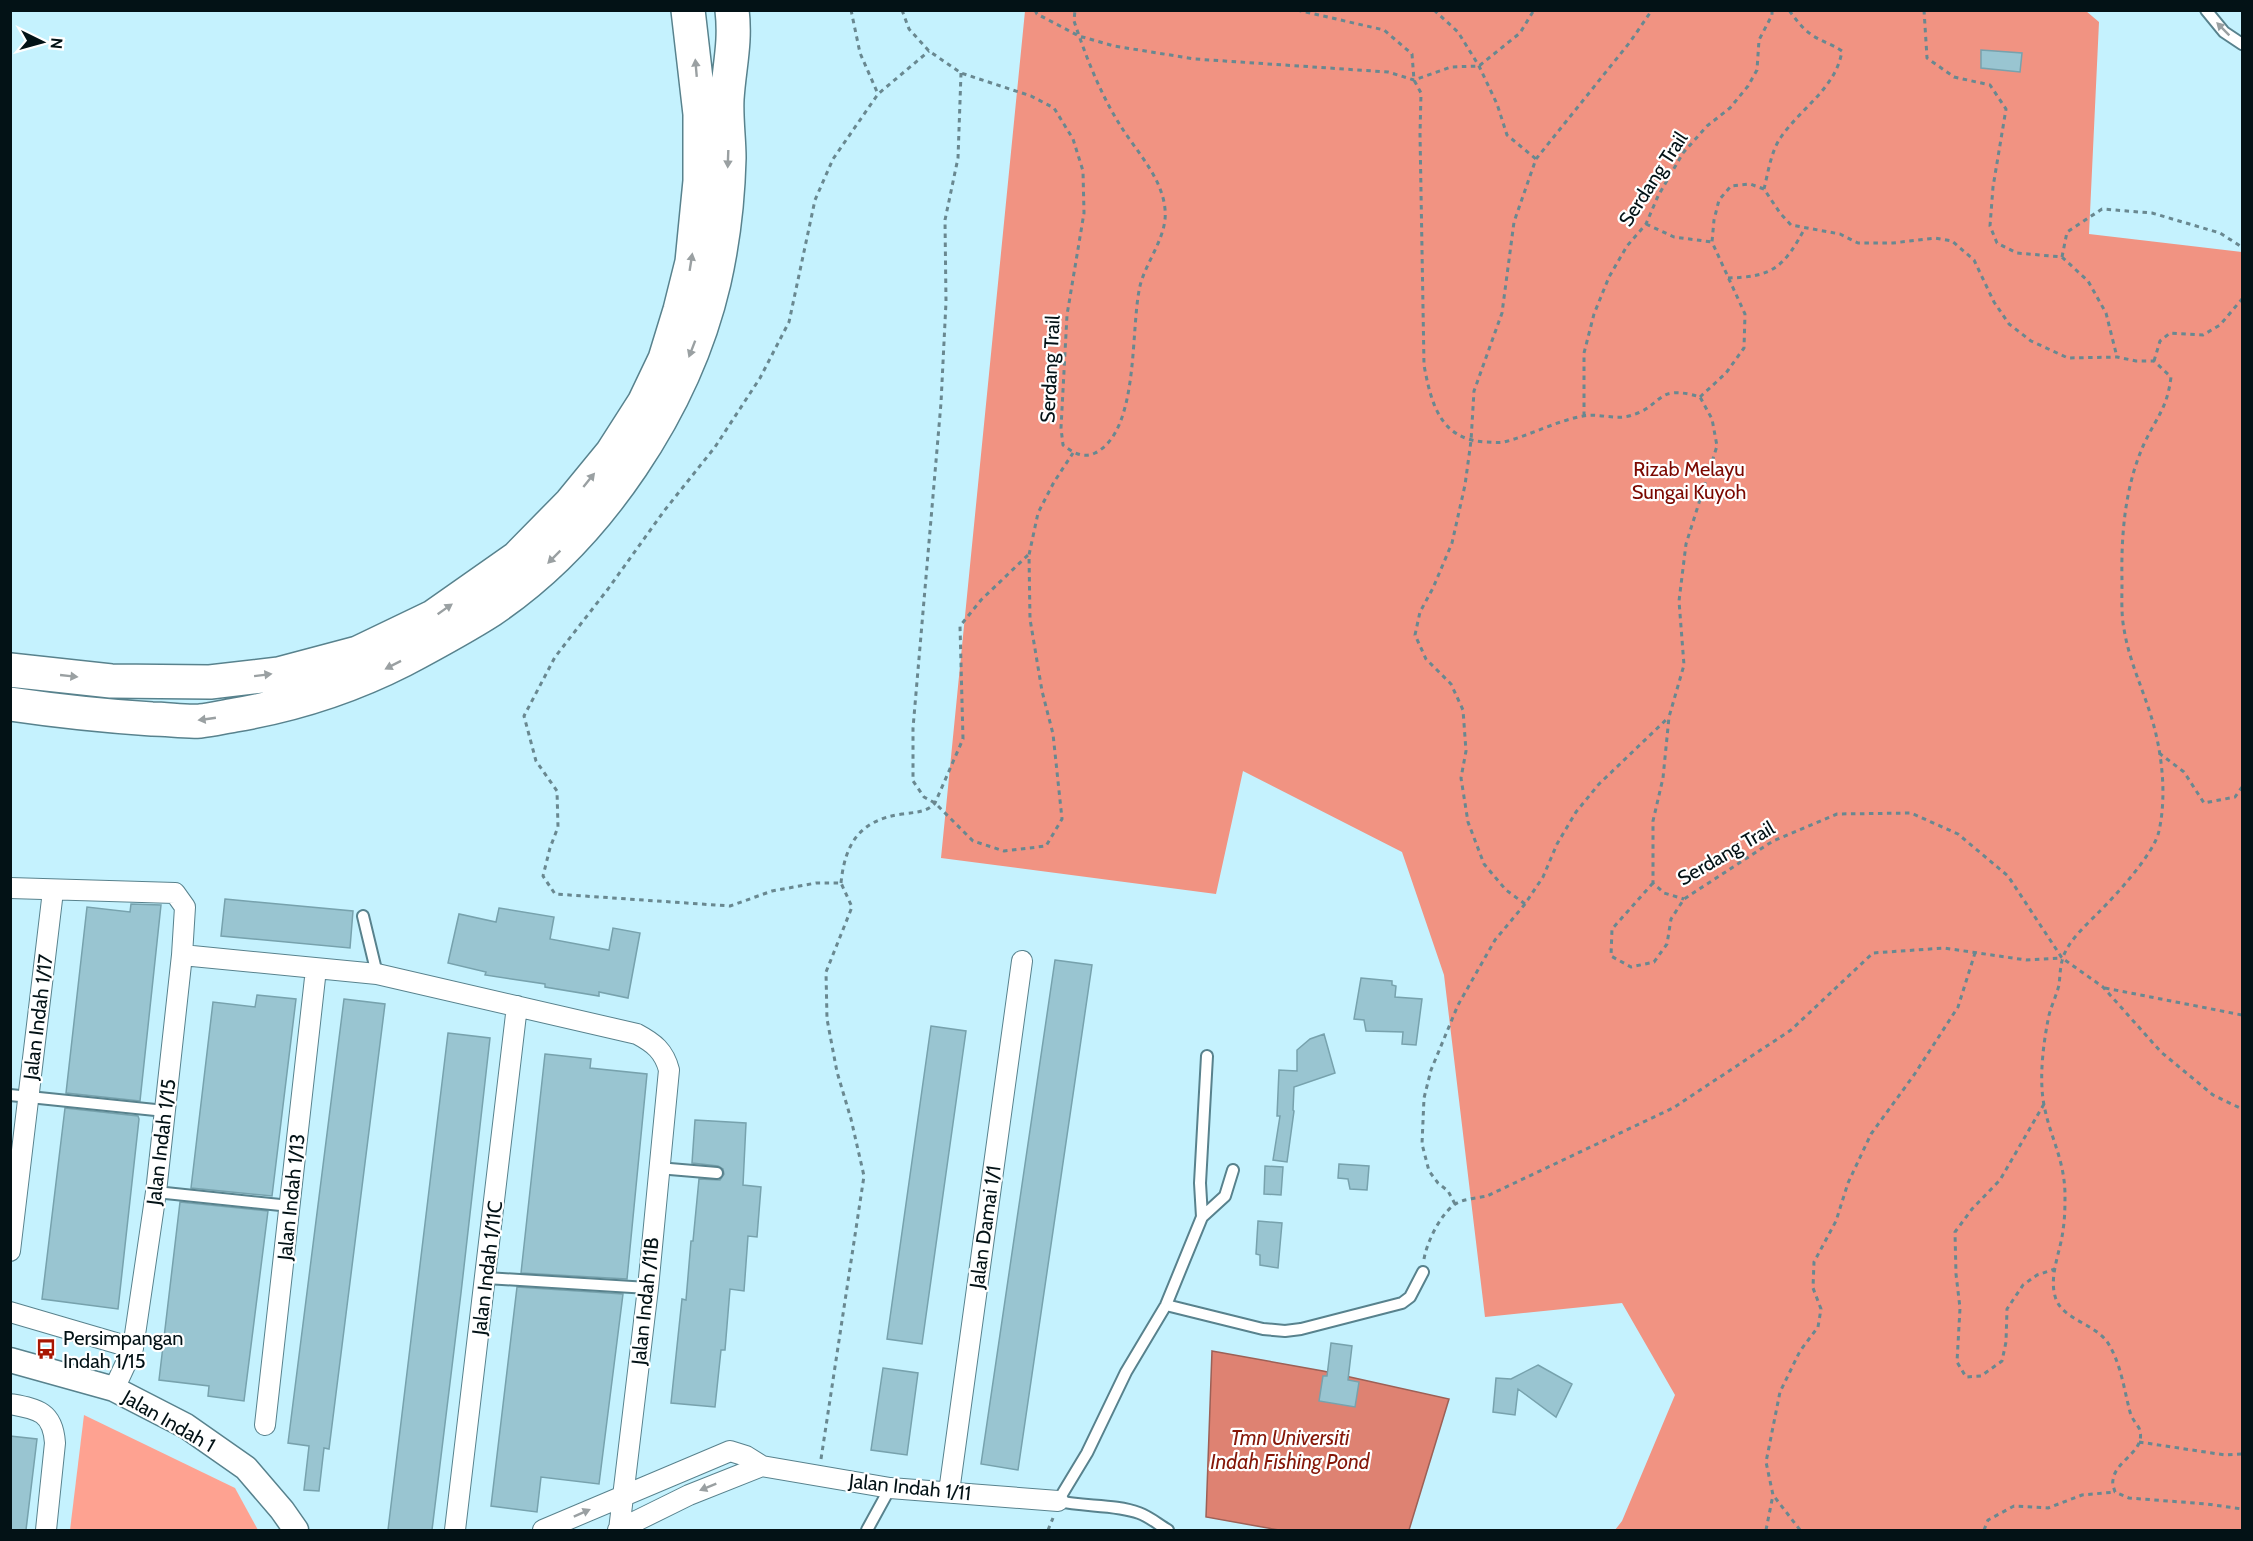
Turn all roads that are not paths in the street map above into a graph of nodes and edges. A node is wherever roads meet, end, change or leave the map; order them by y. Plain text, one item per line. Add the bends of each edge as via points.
1 (688, 10) edge
2 (710, 10) edge
3 (732, 10) edge
4 (2206, 10) edge
5 (2242, 44) edge
6 (727, 100) junction
7 (10, 670) edge
8 (10, 704) edge
9 (10, 888) edge
10 (53, 891) junction
11 (363, 916) dead end
12 (182, 955) junction
13 (1022, 961) dead end
14 (315, 969) junction
15 (377, 974) junction
16 (517, 1006) junction
17 (1207, 1056) dead end
18 (20, 1096) edge
19 (165, 1111) junction
20 (658, 1168) junction
21 (1233, 1170) dead end
22 (717, 1173) dead end
23 (156, 1192) junction
24 (290, 1206) junction
25 (1202, 1217) junction
26 (10, 1251) edge
27 (1423, 1272) road end
28 (486, 1278) junction
29 (648, 1288) junction
30 (1166, 1305) junction
31 (10, 1312) edge
32 (133, 1348) junction
33 (10, 1360) edge
34 (114, 1389) junction
35 (10, 1404) edge
36 (265, 1425) dead end
37 (762, 1466) junction
38 (890, 1488) junction
39 (949, 1492) junction
40 (622, 1496) junction
41 (1058, 1501) junction
42 (46, 1530) edge
43 (296, 1530) edge
44 (455, 1530) edge
45 (543, 1530) edge
46 (618, 1530) edge
47 (867, 1530) edge
48 (1168, 1530) edge

7 -> 1 highway via 111,681 210,682 279,674 358,652 433,618 517,558 571,503 612,453 644,404 665,359 692,262 700,182 700,114
2 - 6 highway
3 - 6 highway via 735,37
5 -> 4 lane via 2224,32
6 -> 8 highway via 729,157 714,283 680,381 657,426 620,481 585,526 541,570 446,638 375,674 324,694 264,710 199,721
9 - 10 street
10 - 12 street, Jalan Indah 1/15 via 175,893 185,907
10 - 18 street, Jalan Indah 1/17
11 - 15 lane
12 - 14 street
12 - 19 street, Jalan Indah 1/15
13 - 39 street, Jalan Damai 1/1
14 - 15 street
14 - 24 street, Jalan Indah 1/13
15 - 16 street
16 - 20 street, Jalan Indah /11B via 637,1034 659,1048 669,1070
16 - 28 street, Jalan Indah 1/11C
17 - 25 lane via 1200,1183
18 - 19 lane
18 - 26 street, Jalan Indah 1/17
19 - 23 street, Jalan Indah 1/15
20 - 22 lane
20 - 29 street, Jalan Indah /11B
21 - 25 lane via 1225,1196
23 - 24 lane
23 - 32 street, Jalan Indah 1/15
24 - 36 street, Jalan Indah 1/13
25 - 30 lane
27 - 30 lane via 1410,1297 1402,1303 1293,1330 1263,1329
28 - 29 lane
28 - 44 street, Jalan Indah 1/11C
29 - 40 street, Jalan Indah /11B
30 - 41 lane
31 - 32 street
32 - 34 street, Jalan Indah 1/15
33 - 34 street, Jalan Indah 1
34 - 43 street, Jalan Indah 1 via 186,1426 246,1468
35 - 42 street via 36,1408 51,1421 55,1432
37 - 38 street, Jalan Indah 1/11
37 - 40 street, Jalan Indah 1/11 via 730,1451
37 -> 46 street via 689,1495
38 - 39 street, Jalan Indah 1/11
38 - 47 lane
39 - 41 street, Jalan Indah 1/11
45 -> 40 street, Jalan Indah 1/11
40 - 46 street, Jalan Indah /11B
41 - 48 lane via 1131,1510

